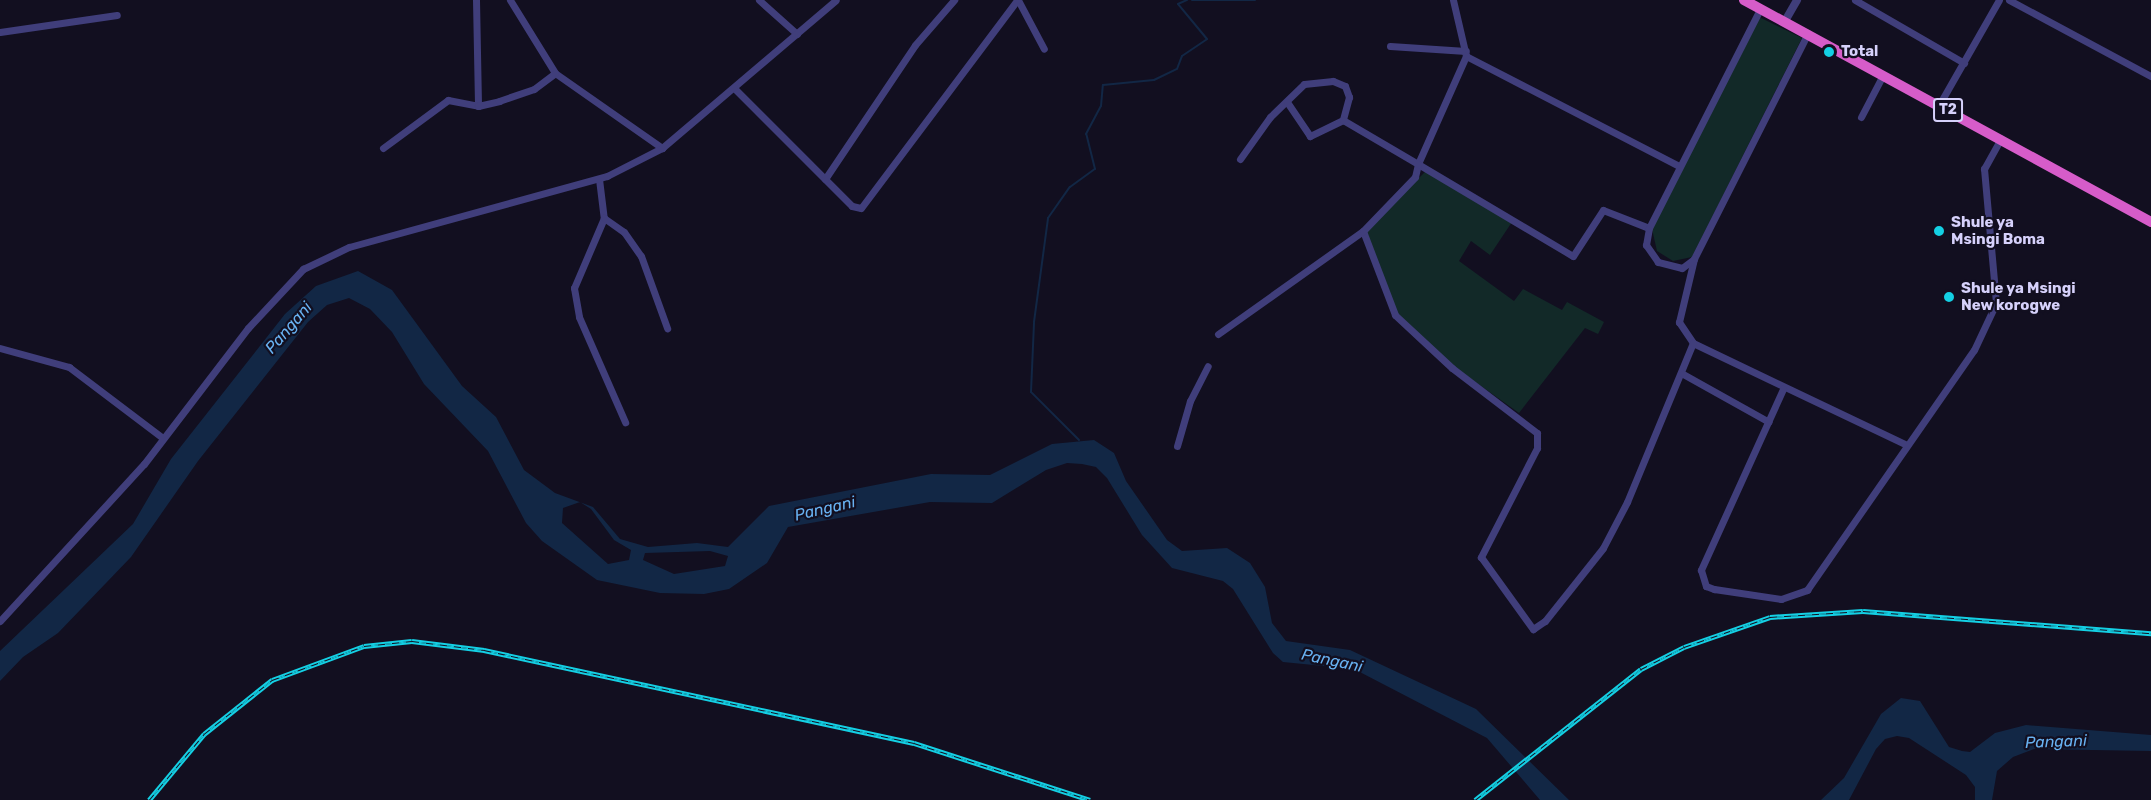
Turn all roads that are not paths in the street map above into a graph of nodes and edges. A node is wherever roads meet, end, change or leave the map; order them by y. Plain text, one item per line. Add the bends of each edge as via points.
1 (476, 0) edge
2 (510, 0) edge
3 (759, 0) edge
4 (836, 0) edge
5 (954, 0) edge
6 (1018, 0) edge
7 (1453, 0) edge
8 (1744, 0) edge
9 (1797, 0) edge
10 (1855, 0) edge
11 (2009, 0) edge
12 (1996, 1) edge
13 (1760, 9) junction
14 (117, 15) dead end
15 (1785, 21) junction
16 (0, 32) edge
17 (1808, 33) junction
18 (797, 34) junction
19 (1390, 46) dead end
20 (1044, 49) dead end
21 (1466, 54) junction
22 (1964, 63) junction
23 (555, 73) junction
24 (1883, 75) junction
25 (2151, 75) edge
26 (735, 89) junction
27 (1287, 102) junction
28 (1939, 105) junction
29 (478, 106) junction
30 (1861, 117) dead end
31 (1344, 120) junction
32 (2001, 138) junction
33 (383, 148) dead end
34 (662, 148) junction
35 (1240, 159) dead end
36 (1418, 164) junction
37 (1679, 166) junction
38 (599, 178) junction
39 (825, 179) junction
40 (604, 218) junction
41 (2151, 222) edge
42 (1649, 228) junction
43 (1363, 231) junction
44 (1694, 259) junction
45 (667, 328) dead end
46 (1218, 334) dead end
47 (1694, 343) junction
48 (0, 348) edge
49 (1208, 366) dead end
50 (1683, 374) junction
51 (1783, 389) junction
52 (625, 422) dead end
53 (1769, 422) junction
54 (163, 438) junction
55 (1905, 444) junction
56 (1177, 446) dead end
57 (0, 621) edge

1 - 29 street
2 - 23 street
3 - 18 street
4 - 18 street
5 - 39 street via 915,45
6 - 20 street
6 - 39 street via 866,204 852,206
7 - 21 street
8 - 13 highway, T2
9 - 15 street
10 - 22 street
11 - 25 street
12 - 22 street
13 - 15 highway, T2
13 - 37 street
14 - 16 street
15 - 17 highway, T2
17 - 24 highway, T2
17 - 44 street
18 - 26 street
19 - 21 street
21 - 36 street
21 - 37 street
22 - 28 street
23 - 29 street via 534,89
23 - 34 street
24 - 28 highway, T2
24 - 30 street
26 - 34 street
26 - 39 street
27 - 31 street via 1305,134 1319,134
27 - 31 street via 1304,84 1333,81 1345,86 1349,97
27 - 35 street
28 - 32 highway, T2
29 - 33 street via 448,100
31 - 36 street
32 - 41 highway, T2
32 - 55 street via 1984,169 1996,303 1974,350
34 - 38 street
36 - 42 street via 1573,256 1603,210
36 - 43 street via 1415,177
37 - 42 street
38 - 40 street
38 - 54 street via 349,247 303,268 248,328
40 - 45 street via 624,232 641,256
40 - 52 street via 574,288 579,317
42 - 44 street via 1646,245 1658,262 1682,268
43 - 46 street
43 - 50 street via 1395,315 1452,368 1537,433 1537,448 1481,556 1533,629 1545,621 1603,548
44 - 47 street via 1678,322
47 - 50 street
47 - 51 street
48 - 54 street via 69,367
49 - 56 street via 1190,401
50 - 53 street
51 - 53 street
51 - 55 street
53 - 55 street via 1701,570 1706,586 1714,590 1781,599 1807,590
54 - 57 street

